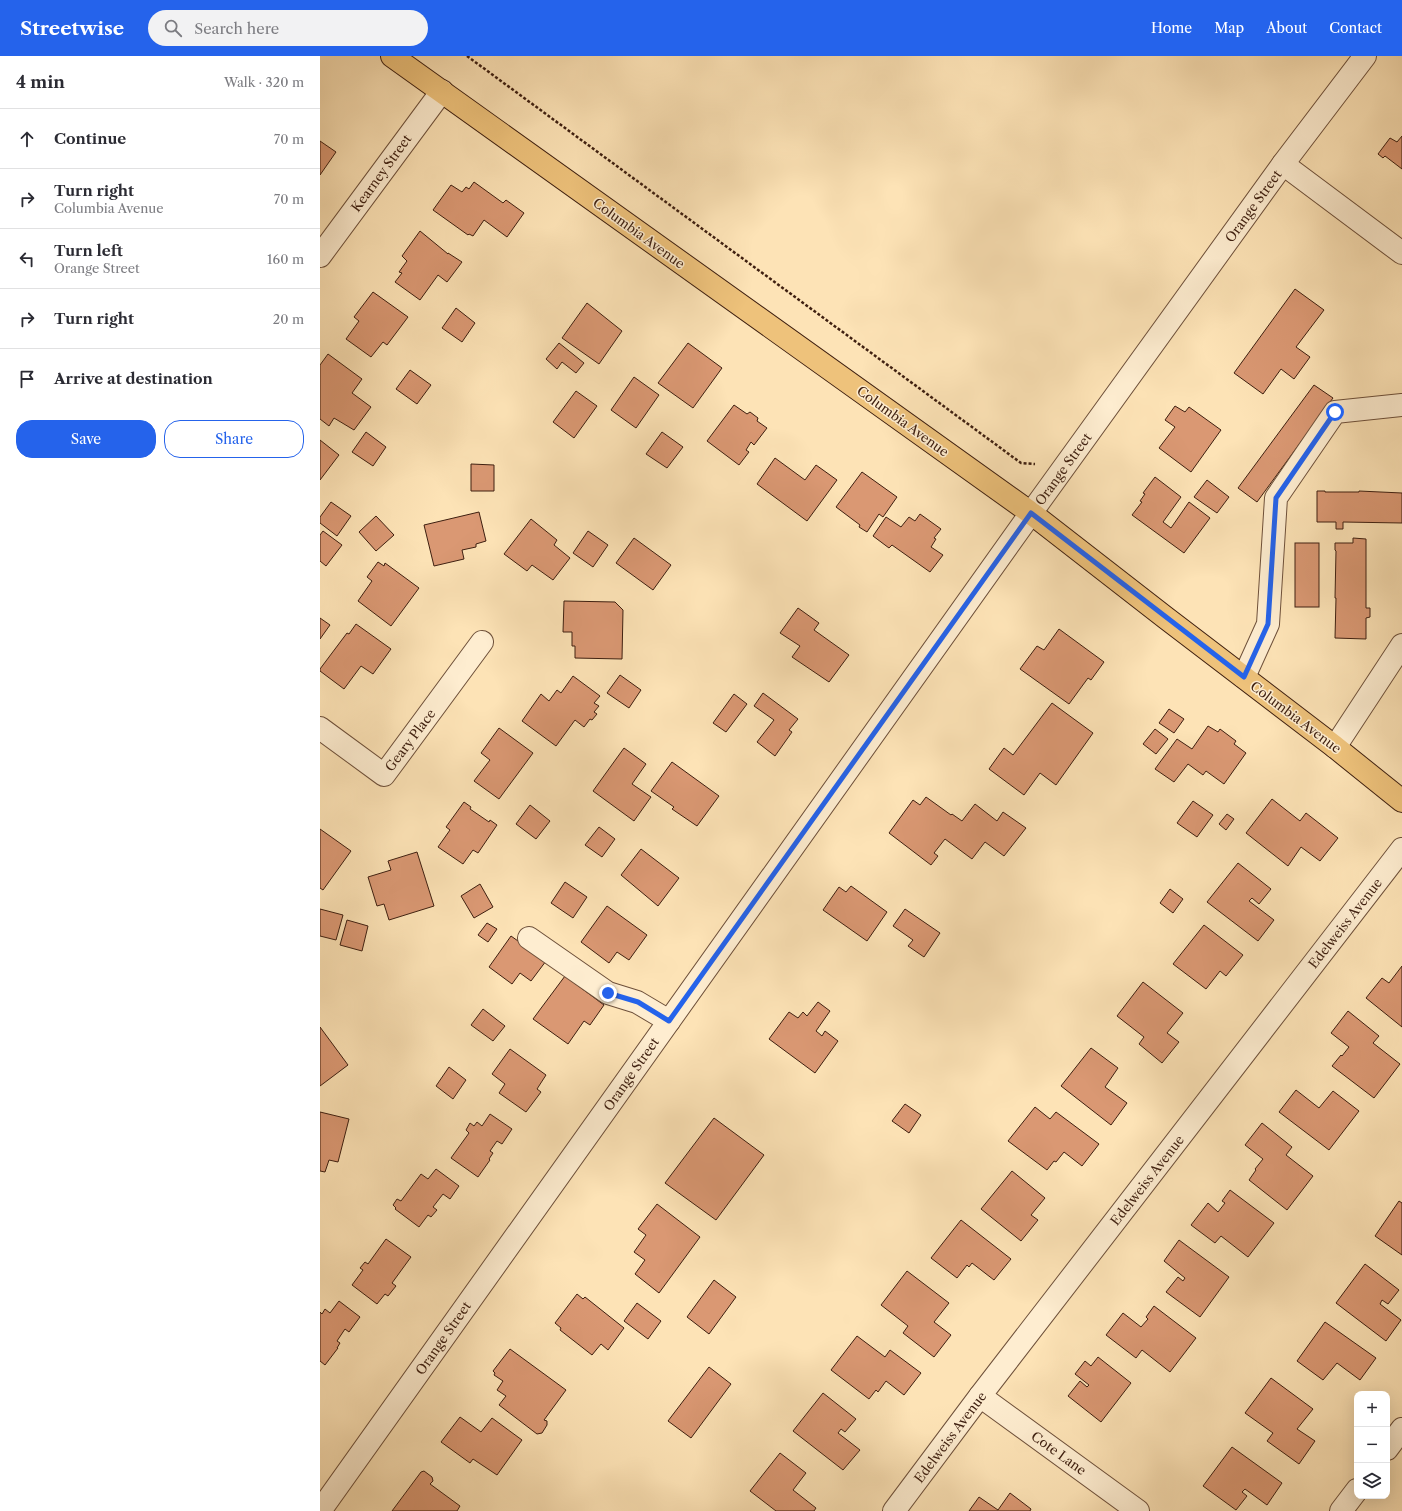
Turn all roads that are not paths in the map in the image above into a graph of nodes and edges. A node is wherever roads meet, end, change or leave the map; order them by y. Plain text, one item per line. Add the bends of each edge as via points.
1 (392, 56) edge
2 (1365, 56) edge
3 (442, 91) junction
4 (1283, 164) junction
5 (1402, 253) edge
6 (320, 256) edge
7 (1402, 405) edge
8 (1031, 513) junction
9 (482, 642) dead end
10 (1402, 645) edge
11 (1244, 677) junction
12 (320, 728) edge
13 (1335, 747) junction
14 (1402, 801) edge
15 (1402, 850) edge
16 (529, 938) dead end
17 (669, 1021) junction
18 (980, 1396) junction
19 (1402, 1429) edge
20 (1390, 1445) edge
21 (1354, 1494) edge
22 (320, 1511) edge
23 (894, 1511) edge
24 (1138, 1511) edge
25 (1341, 1511) edge

1 - 3 main road, Columbia Avenue
2 - 4 street, Orange Street
3 - 6 street, Kearney Street
3 - 8 main road, Columbia Avenue
4 - 5 street
4 - 8 street, Orange Street
7 - 11 street via 1335,412 1276,498 1268,624
8 - 11 main road, Columbia Avenue
8 - 17 street, Orange Street
9 - 12 street, Geary Place via 384,775
10 - 13 street
11 - 13 main road, Columbia Avenue
13 - 14 main road, Columbia Avenue
15 - 18 street, Edelweiss Avenue
16 - 17 street via 608,993 638,1002
17 - 22 street, Orange Street
18 - 23 street, Edelweiss Avenue
18 - 24 street, Cote Lane
19 - 20 street
21 - 25 street

